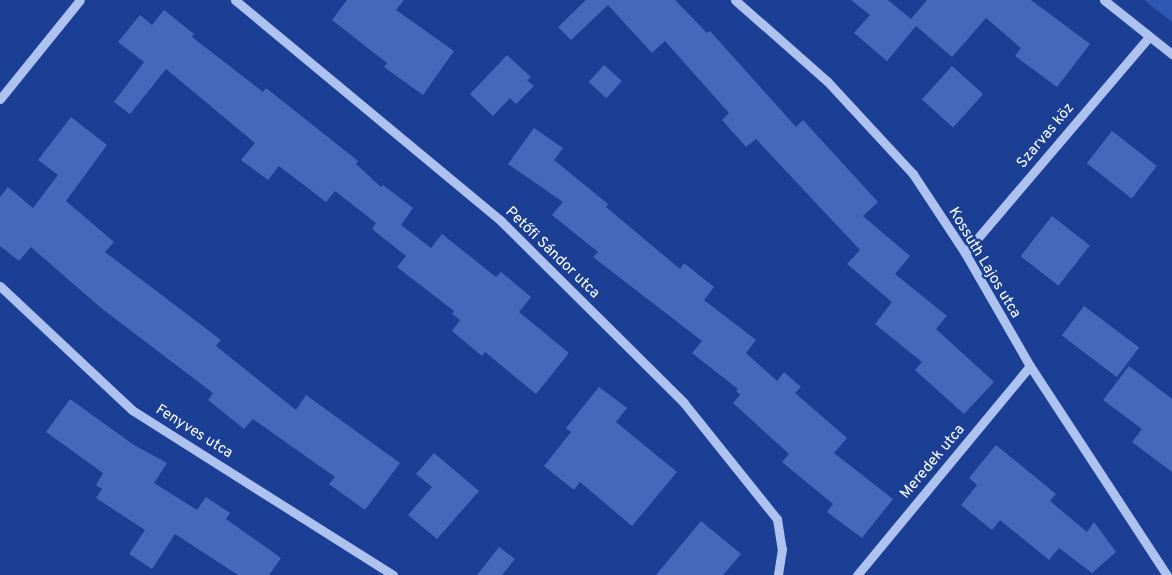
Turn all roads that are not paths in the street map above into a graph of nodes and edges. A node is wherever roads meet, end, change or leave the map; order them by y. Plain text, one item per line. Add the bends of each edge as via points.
1 (80, 0) edge
2 (235, 0) edge
3 (734, 0) edge
4 (1104, 0) edge
5 (1149, 37) junction
6 (1172, 54) edge
7 (0, 99) edge
8 (965, 253) junction
9 (0, 286) edge
10 (1030, 366) junction
11 (393, 575) edge
12 (778, 575) edge
13 (857, 575) edge
14 (1168, 575) edge

1 - 7 street
2 - 12 street, Petőfi Sándor utca via 502,221 684,403 777,519 782,549
3 - 8 street, Kossuth Lajos utca via 827,81 913,174
4 - 5 street
5 - 6 street
5 - 8 street, Szarvas köz
8 - 10 street, Kossuth Lajos utca
9 - 11 street, Fenyves utca via 132,410
10 - 13 street, Meredek utca
10 - 14 street, Kossuth Lajos utca

